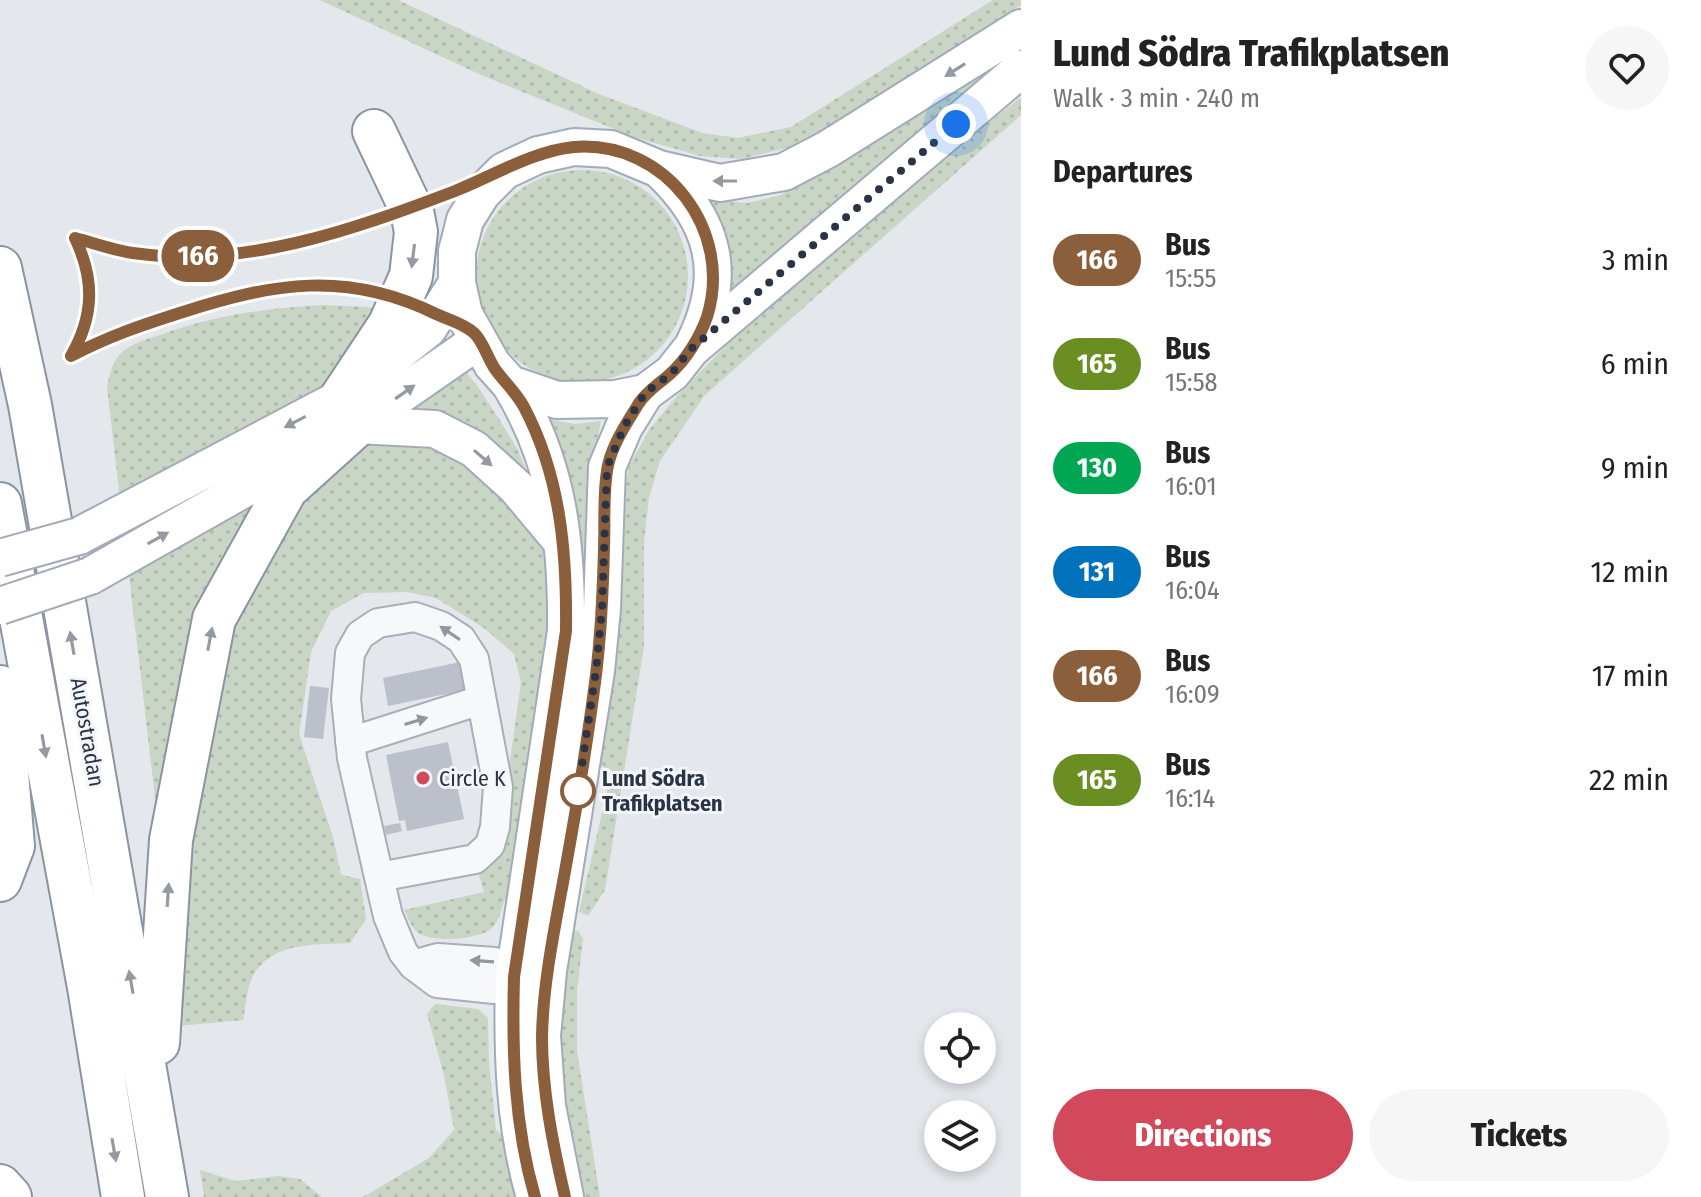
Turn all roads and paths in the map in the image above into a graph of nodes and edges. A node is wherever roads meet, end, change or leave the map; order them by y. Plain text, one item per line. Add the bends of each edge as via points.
1 (1021, 28) edge
2 (1021, 69) edge
3 (374, 131) dead end
4 (659, 169) junction
5 (0, 268) edge
6 (457, 283) junction
7 (478, 341) junction
8 (691, 349) junction
9 (510, 384) junction
10 (645, 393) junction
11 (349, 411) junction
12 (0, 504) edge
13 (563, 543) junction
14 (0, 558) edge
15 (0, 606) edge
16 (0, 687) edge
17 (481, 700) junction
18 (350, 742) junction
19 (379, 877) junction
20 (0, 880) edge
21 (556, 923) junction
22 (514, 977) junction
23 (542, 1036) junction
24 (154, 1112) junction
25 (0, 1186) edge
26 (10, 1197) edge
27 (123, 1197) edge
28 (167, 1197) edge
29 (535, 1197) edge
30 (565, 1197) edge

1 -> 4 main road via 784,172 720,183
2 - 8 main road
3 -> 11 highway via 412,211 416,232 411,276
4 - 6 main road via 611,149 574,147 538,155 504,171 465,220 457,251
4 - 8 main road via 696,211 712,253 707,319
24 -> 5 highway, Autostradan via 30,405
6 - 7 main road
6 - 11 main road via 428,329
7 - 9 main road
11 -> 7 main road
8 - 10 main road via 672,373
9 - 10 main road via 557,400
9 - 13 main road via 546,457
10 - 21 main road via 607,467 596,671
11 -> 13 main road via 435,429 474,449 516,487
11 -> 14 main road, bridge via 79,536
15 -> 11 main road, bridge via 90,576
24 -> 11 highway via 171,840 214,619 286,489
12 -> 27 highway, Autostradan
13 - 22 main road via 566,631
16 - 20 highway via 13,846
18 -> 17 lane
17 -> 18 lane via 474,659 461,639 415,617 378,623 360,635 350,653
17 - 19 lane via 498,787 490,845 467,861
18 - 19 lane
19 - 22 lane via 403,952 437,983 494,989
21 - 22 lane via 536,956
21 - 23 main road
22 - 23 lane via 534,996
22 - 29 main road via 517,1115
23 - 30 main road via 547,1106
24 - 28 highway, Autostradan
25 - 26 highway

